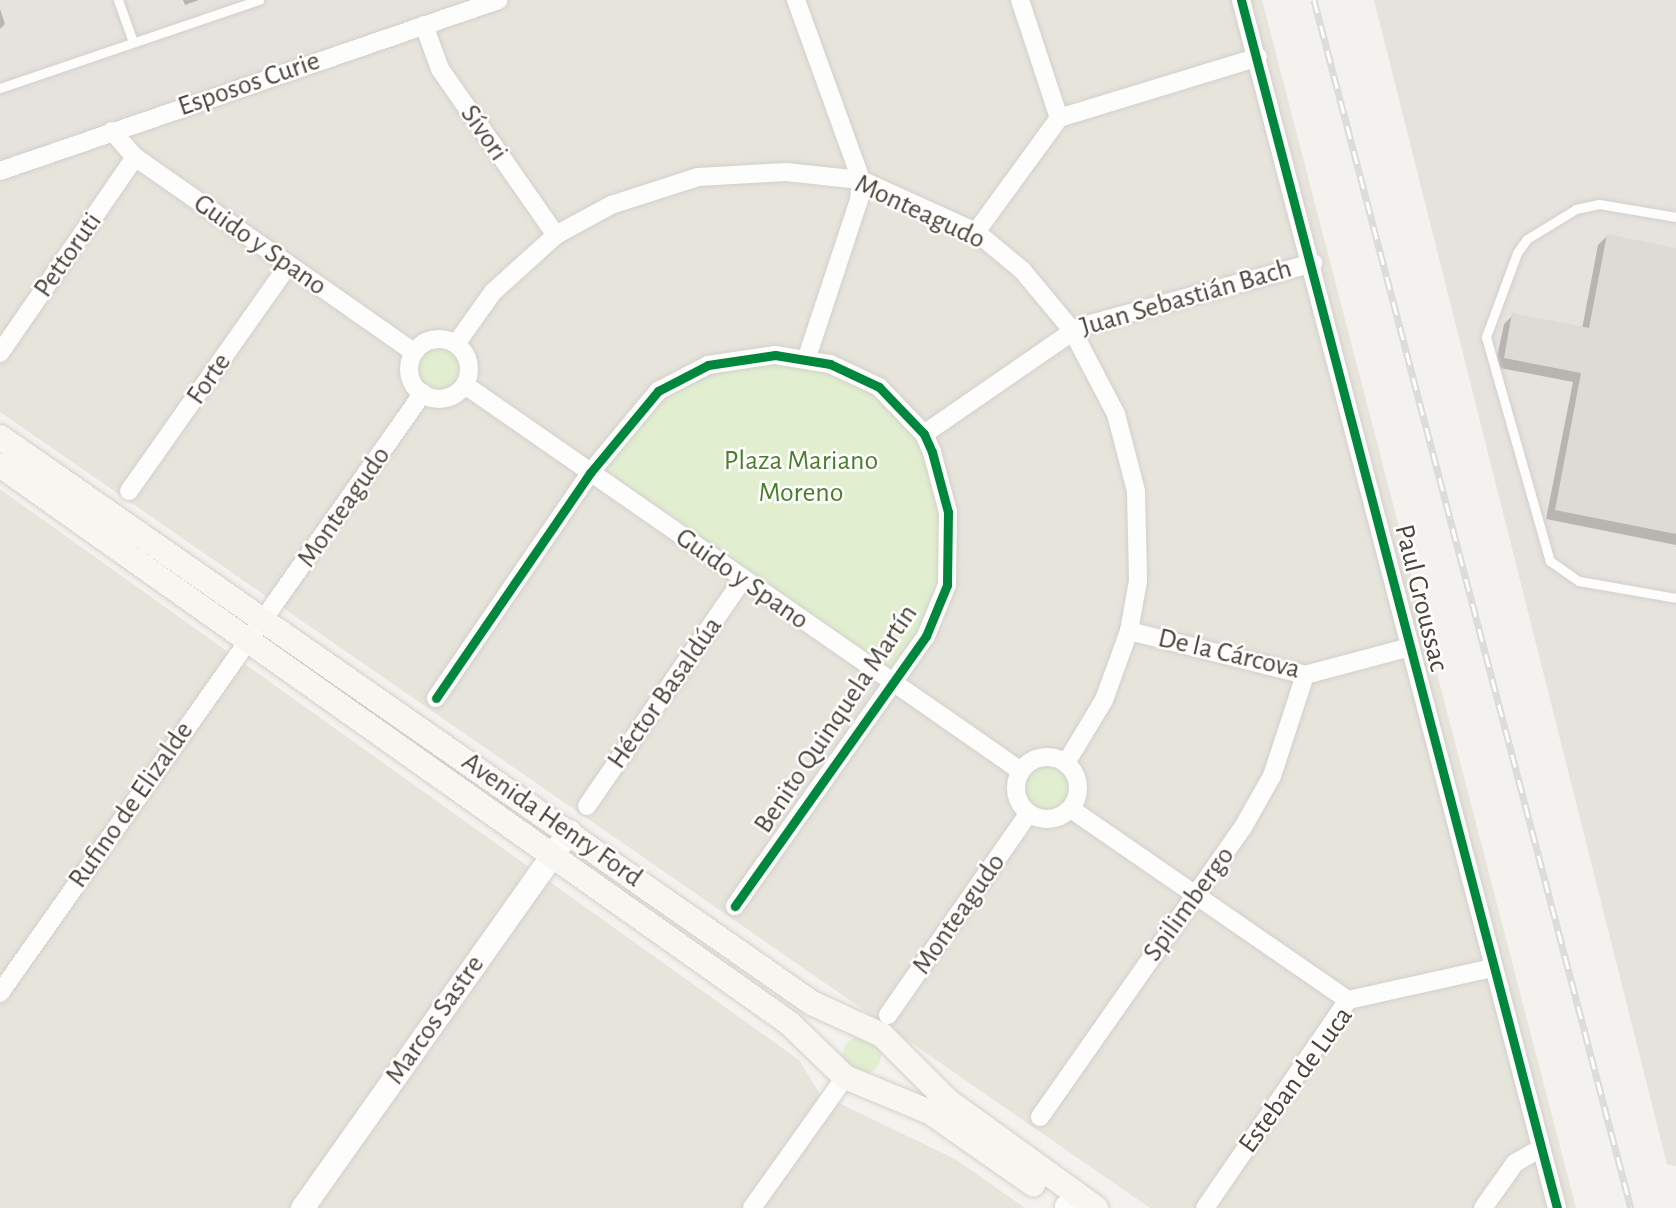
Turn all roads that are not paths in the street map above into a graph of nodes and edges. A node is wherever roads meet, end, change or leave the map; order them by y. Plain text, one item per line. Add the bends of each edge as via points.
1 (118, 0) edge
2 (259, 0) edge
3 (499, 0) edge
4 (796, 0) edge
5 (1020, 0) edge
6 (1241, 0) edge
7 (424, 25) junction
8 (133, 42) junction
9 (1258, 57) junction
10 (0, 88) edge
11 (1059, 118) junction
12 (112, 131) junction
13 (135, 157) junction
14 (0, 171) edge
15 (861, 180) junction
16 (1676, 217) edge
17 (976, 232) junction
18 (556, 234) junction
19 (1313, 262) junction
20 (288, 266) junction
21 (1072, 330) junction
22 (456, 344) junction
23 (414, 352) junction
24 (0, 353) edge
25 (807, 357) junction
26 (465, 385) junction
27 (422, 393) junction
28 (924, 434) junction
29 (0, 437) edge
30 (0, 465) edge
31 (590, 473) junction
32 (129, 491) dead end
33 (743, 579) junction
34 (1676, 598) edge
35 (265, 621) junction
36 (1129, 631) junction
37 (247, 638) junction
38 (1410, 647) junction
39 (1305, 675) junction
40 (890, 684) junction
41 (436, 698) dead end
42 (1066, 763) junction
43 (1020, 771) junction
44 (587, 806) dead end
45 (1071, 809) junction
46 (1029, 813) junction
47 (569, 831) junction
48 (552, 856) junction
49 (1196, 891) junction
50 (735, 906) dead end
51 (1492, 968) junction
52 (0, 993) edge
53 (1348, 1000) junction
54 (888, 1015) dead end
55 (855, 1023) junction
56 (890, 1047) junction
57 (838, 1070) junction
58 (870, 1085) junction
59 (1040, 1117) dead end
60 (1541, 1148) junction
61 (1067, 1207) edge
62 (302, 1208) edge
63 (752, 1208) edge
64 (1096, 1208) edge
65 (1205, 1208) edge
66 (1483, 1208) edge
67 (1557, 1208) edge

1 - 8 lane
2 - 8 lane
3 - 7 street, Esposos Curie
4 - 15 street
5 - 11 street
6 - 9 street, Paul Groussac
7 - 12 street, Esposos Curie
7 - 18 street, Sívori via 440,69
8 - 10 lane
9 - 11 street
9 - 19 street, Paul Groussac
11 - 17 street
12 - 13 street, Guido y Spano
12 - 14 street, Esposos Curie
13 - 20 street, Guido y Spano
13 - 24 street, Pettoruti
15 - 17 street, Monteagudo
15 - 18 street, Monteagudo via 786,172 698,177 611,205
15 - 25 street via 859,200
16 - 34 lane via 1599,204 1576,209 1527,239 1517,253 1486,337 1550,561 1579,581
17 - 21 street, Monteagudo via 1022,270
18 - 22 street, Monteagudo via 493,292
19 - 21 street, Juan Sebastián Bach
19 - 38 street, Paul Groussac
20 - 23 street, Guido y Spano
20 - 32 street, Forte
21 - 28 street, Juan Sebastián Bach
21 - 36 street, Monteagudo via 1103,384 1132,471 1139,538
22 - 23 street via 439,339
22 - 26 street via 468,359
23 - 27 street via 410,370
25 - 28 street, Benito Quinquela Martín via 879,387
25 - 31 street, Benito Quinquela Martín via 734,359 672,381 632,418
26 - 27 street via 445,398
26 - 31 street, Guido y Spano
27 - 35 street, Monteagudo
28 - 40 street, Benito Quinquela Martín via 948,512 947,585 926,636
29 - 35 main road, Avenida Henry Ford
30 - 37 main road, Avenida Henry Ford
31 - 33 street, Guido y Spano
31 - 41 street, Benito Quinquela Martín
33 - 40 street, Guido y Spano
33 - 44 street, Héctor Basaldúa
35 - 37 street, Rufino de Elizalde
35 - 47 main road, Avenida Henry Ford
36 - 39 street, De la Cárcova
36 - 42 street, Monteagudo via 1104,700
37 - 48 main road, Avenida Henry Ford
37 - 52 street, Rufino de Elizalde
38 - 39 street, De la Cárcova
38 - 51 street, Paul Groussac
39 - 49 street, Spilimbergo via 1272,776 1242,830
40 - 43 street, Guido y Spano
40 - 50 street, Benito Quinquela Martín
42 - 43 street via 1046,757
42 - 45 street via 1079,790
43 - 46 street via 1016,791
45 - 46 street via 1053,820
45 - 49 street
46 - 54 street, Monteagudo
47 - 48 street, Marcos Sastre
47 - 55 main road, Avenida Henry Ford via 812,1003
48 - 57 main road, Avenida Henry Ford via 789,1023
48 - 62 street, Marcos Sastre
49 - 53 street
49 - 59 street, Spilimbergo
51 - 53 street, Esteban de Luca
51 - 60 street, Paul Groussac
53 - 65 street, Esteban de Luca
55 - 56 main road, Avenida Henry Ford via 881,1035
55 - 57 main road via 836,1037
56 - 58 main road via 890,1065 883,1077
56 - 64 main road, Avenida Henry Ford via 971,1119
57 - 58 main road, Avenida Henry Ford
57 - 63 street
58 - 61 main road, Avenida Henry Ford via 959,1130
60 - 66 street via 1515,1163
60 - 67 street, Paul Groussac

